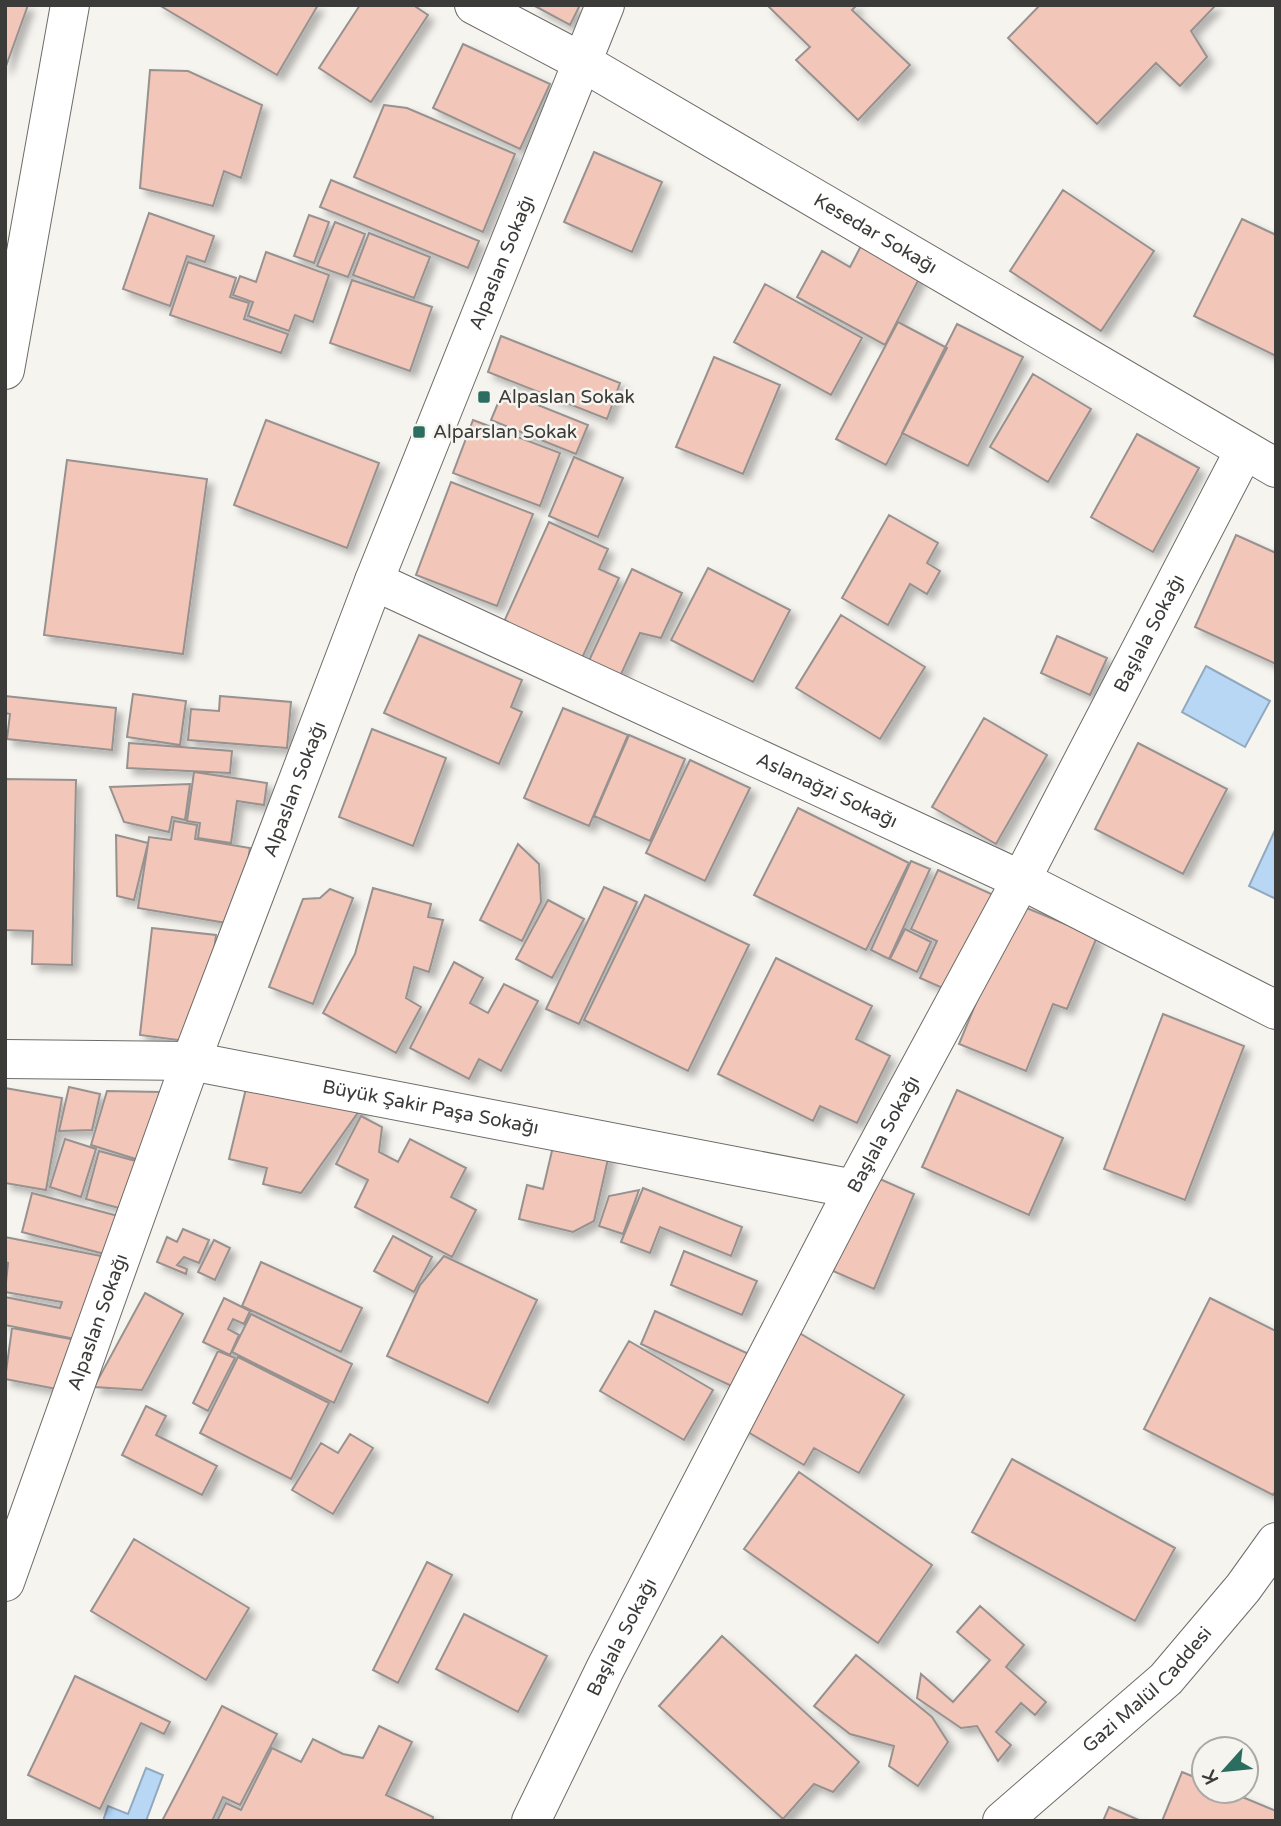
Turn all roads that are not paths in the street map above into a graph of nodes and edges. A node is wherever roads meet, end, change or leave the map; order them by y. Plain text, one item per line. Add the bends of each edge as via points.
1 (70, 5) edge
2 (474, 5) edge
3 (605, 5) edge
4 (582, 62) junction
5 (5, 370) edge
6 (1260, 459) edge
7 (374, 582) junction
8 (1021, 880) junction
9 (1276, 1010) edge
10 (5, 1059) edge
11 (191, 1061) junction
12 (854, 1189) junction
13 (1276, 1542) edge
14 (5, 1582) edge
15 (531, 1821) edge
16 (1002, 1821) edge

1 - 5 street
2 - 4 street, Kesedar Sokağı
3 - 4 street, Alpaslan Sokağı
4 - 6 street, Kesedar Sokağı
4 - 7 street, Alpaslan Sokağı
6 - 8 street, Başlala Sokağı
7 - 8 street, Aslanağzi Sokağı
7 - 11 street, Alpaslan Sokağı
8 - 9 street, Aslanağzi Sokağı
8 - 12 street, Başlala Sokağı
10 - 11 street, Büyük Şakir Paşa Sokağı
11 - 12 street, Büyük Şakir Paşa Sokağı
11 - 14 street, Alpaslan Sokağı
12 - 15 street, Başlala Sokağı
13 - 16 street, Gazi Malül Caddesi via 1166,1679

